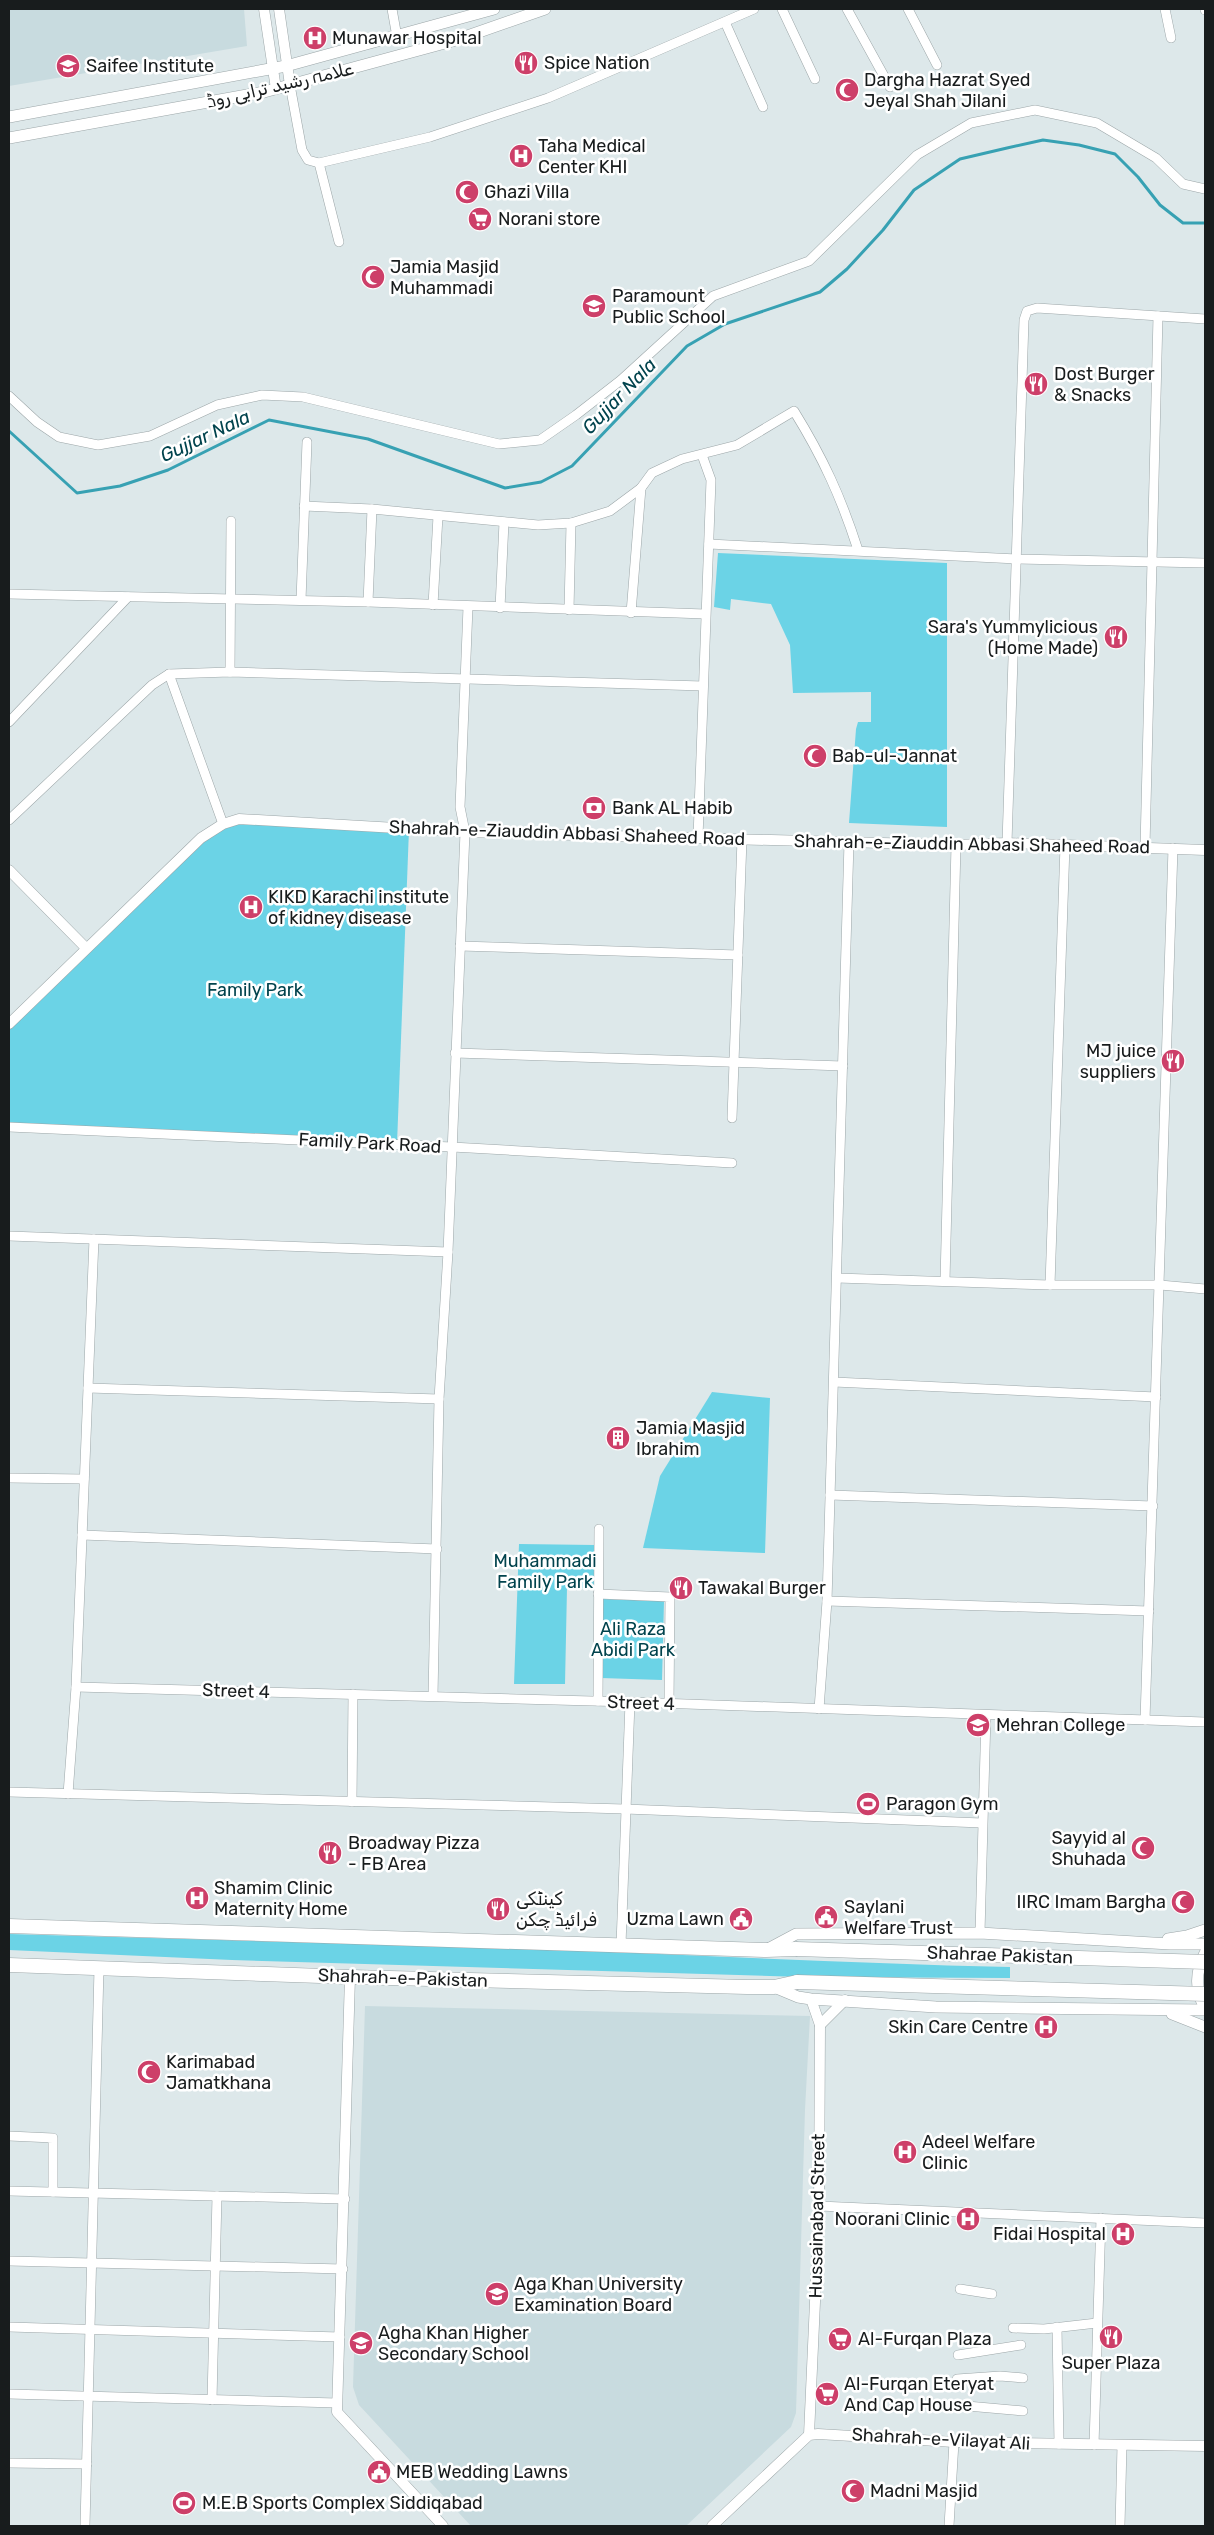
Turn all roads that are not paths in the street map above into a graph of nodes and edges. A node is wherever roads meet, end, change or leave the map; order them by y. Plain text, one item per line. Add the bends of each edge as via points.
1 (264, 9) edge
2 (279, 9) edge
3 (392, 9) edge
4 (494, 9) edge
5 (545, 9) edge
6 (754, 9) edge
7 (782, 9) edge
8 (847, 9) edge
9 (908, 9) edge
10 (1165, 9) edge
11 (725, 22) junction
12 (397, 37) junction
13 (1171, 38) dead end
14 (937, 65) dead end
15 (286, 66) junction
16 (273, 69) junction
17 (816, 79) dead end
18 (290, 85) junction
19 (890, 87) dead end
20 (276, 89) junction
21 (763, 107) dead end
22 (9, 117) edge
23 (9, 138) edge
24 (319, 163) junction
25 (1205, 189) edge
26 (338, 242) dead end
27 (1158, 316) junction
28 (1205, 319) edge
29 (9, 396) edge
30 (307, 442) dead end
31 (702, 455) junction
32 (641, 488) junction
33 (304, 506) junction
34 (372, 509) junction
35 (438, 516) junction
36 (231, 521) dead end
37 (504, 522) junction
38 (571, 523) junction
39 (708, 544) junction
40 (858, 550) junction
41 (1017, 559) junction
42 (1152, 562) junction
43 (1205, 563) edge
44 (9, 594) edge
45 (128, 597) junction
46 (231, 599) junction
47 (301, 600) junction
48 (368, 602) junction
49 (433, 605) junction
50 (468, 607) junction
51 (500, 608) junction
52 (569, 610) junction
53 (631, 613) junction
54 (705, 614) junction
55 (230, 672) junction
56 (169, 674) junction
57 (465, 679) junction
58 (704, 686) junction
59 (9, 722) edge
60 (9, 820) edge
61 (223, 824) junction
62 (465, 832) junction
63 (698, 838) junction
64 (742, 840) junction
65 (850, 842) junction
66 (1007, 843) junction
67 (956, 845) junction
68 (1065, 845) junction
69 (1145, 846) junction
70 (1173, 848) junction
71 (1205, 850) edge
72 (9, 870) edge
73 (460, 946) junction
74 (86, 948) junction
75 (738, 955) junction
76 (9, 1024) edge
77 (455, 1053) junction
78 (734, 1061) junction
79 (843, 1066) junction
80 (732, 1118) dead end
81 (9, 1127) edge
82 (452, 1147) junction
83 (732, 1163) dead end
84 (9, 1236) edge
85 (94, 1239) junction
86 (448, 1252) junction
87 (837, 1278) junction
88 (945, 1282) junction
89 (1050, 1285) junction
90 (1160, 1285) junction
91 (1205, 1289) edge
92 (834, 1382) junction
93 (88, 1388) junction
94 (1156, 1397) junction
95 (439, 1399) junction
96 (9, 1478) edge
97 (84, 1480) junction
98 (830, 1494) junction
99 (1153, 1506) junction
100 (599, 1529) dead end
101 (82, 1535) junction
102 (437, 1549) junction
103 (598, 1594) junction
104 (827, 1601) junction
105 (1149, 1611) junction
106 (76, 1687) junction
107 (353, 1694) junction
108 (433, 1696) junction
109 (598, 1701) junction
110 (630, 1702) junction
111 (669, 1704) junction
112 (819, 1709) junction
113 (986, 1715) junction
114 (1145, 1720) junction
115 (1205, 1722) edge
116 (9, 1792) edge
117 (68, 1794) junction
118 (352, 1802) junction
119 (624, 1809) junction
120 (982, 1823) junction
121 (9, 1926) edge
122 (1205, 1930) edge
123 (980, 1934) junction
124 (1074, 1938) junction
125 (621, 1944) junction
126 (1205, 1944) edge
127 (766, 1950) junction
128 (1205, 1954) edge
129 (1205, 1962) edge
130 (9, 1965) edge
131 (99, 1968) junction
132 (350, 1977) junction
133 (797, 1982) joint
134 (774, 1988) junction
135 (1205, 1994) edge
136 (811, 1999) junction
137 (845, 2000) junction
138 (1205, 2009) edge
139 (1161, 2010) junction
140 (820, 2025) junction
141 (1205, 2027) edge
142 (9, 2136) edge
143 (9, 2191) edge
144 (53, 2192) junction
145 (94, 2193) junction
146 (217, 2196) junction
147 (345, 2199) junction
148 (819, 2206) junction
149 (1101, 2218) junction
150 (1205, 2223) edge
151 (9, 2261) edge
152 (92, 2264) junction
153 (215, 2266) junction
154 (343, 2269) junction
155 (960, 2289) dead end
156 (992, 2294) dead end
157 (1097, 2323) junction
158 (9, 2327) edge
159 (1057, 2327) junction
160 (1013, 2328) dead end
161 (90, 2331) junction
162 (213, 2334) junction
163 (340, 2337) junction
164 (1021, 2345) dead end
165 (958, 2355) dead end
166 (1023, 2378) dead end
167 (957, 2379) dead end
168 (9, 2394) edge
169 (89, 2397) junction
170 (212, 2400) junction
171 (337, 2403) junction
172 (956, 2405) dead end
173 (1023, 2411) dead end
174 (809, 2435) junction
175 (954, 2442) junction
176 (1060, 2444) junction
177 (1094, 2445) junction
178 (1122, 2445) junction
179 (1205, 2446) edge
180 (9, 2463) edge
181 (87, 2464) junction
182 (86, 2526) edge
183 (443, 2526) edge
184 (712, 2526) edge
185 (949, 2526) edge
186 (1120, 2526) edge

1 - 16 street
2 - 15 street
3 - 12 street
4 - 12 main road, علامہ رشید ترابی روڈ
5 - 18 main road, علامہ رشید ترابی روڈ via 456,40
6 - 11 street
7 - 17 street
8 - 19 street
9 - 14 street
10 - 13 street
11 - 21 street
11 - 24 street via 548,98 430,137
12 - 15 main road, علامہ رشید ترابی روڈ
15 - 16 main road, علامہ رشید ترابی روڈ
15 - 18 street
16 - 20 street
16 - 22 main road, علامہ رشید ترابی روڈ
18 - 20 main road, علامہ رشید ترابی روڈ
18 - 24 street via 302,150 308,160
20 - 23 main road, علامہ رشید ترابی روڈ
24 - 26 street
25 - 29 street via 1183,184 1156,158 1097,123 1035,110 971,123 917,154 809,261 713,296 620,380 540,440 499,444 303,397 262,395 217,405 150,436 98,445 59,437
27 - 28 street
27 - 41 street via 1037,308 1027,311 1024,320
27 - 42 street
30 - 33 street
31 - 32 street via 652,473
31 - 39 street via 711,480
31 - 40 street via 737,445 794,411 843,503
32 - 38 street via 610,511
32 - 53 street
33 - 34 street
33 - 47 street
34 - 35 street
34 - 48 street
35 - 37 street
35 - 49 street
36 - 46 street
37 - 38 street
37 - 51 street
38 - 52 street
39 - 40 street
39 - 54 street
40 - 41 street
41 - 42 street
41 - 66 street
42 - 43 street
42 - 69 street
44 - 45 street
45 - 46 street
45 - 59 street
46 - 47 street
46 - 55 street
47 - 48 street
48 - 49 street
49 - 50 street
50 - 51 street
50 - 57 street
51 - 52 street
52 - 53 street
53 - 54 street
54 - 58 street
55 - 56 street
55 - 57 street
56 - 60 street via 152,685
56 - 61 street
57 - 58 street
57 - 62 street via 460,807
58 - 63 street
61 - 62 street, Shahrah-e-Ziauddin Abbasi Shaheed Road via 239,819
61 - 74 street, Shahrah-e-Ziauddin Abbasi Shaheed Road via 201,838
62 - 63 street, Shahrah-e-Ziauddin Abbasi Shaheed Road
62 - 73 street
63 - 64 street, Shahrah-e-Ziauddin Abbasi Shaheed Road
64 - 65 street, Shahrah-e-Ziauddin Abbasi Shaheed Road
64 - 75 street
65 - 67 street, Shahrah-e-Ziauddin Abbasi Shaheed Road
65 - 79 street
66 - 67 street, Shahrah-e-Ziauddin Abbasi Shaheed Road
66 - 68 street, Shahrah-e-Ziauddin Abbasi Shaheed Road
67 - 88 street
68 - 69 street, Shahrah-e-Ziauddin Abbasi Shaheed Road
68 - 89 street
69 - 70 street, Shahrah-e-Ziauddin Abbasi Shaheed Road
70 - 71 street, Shahrah-e-Ziauddin Abbasi Shaheed Road
70 - 90 street
72 - 74 street
73 - 75 street
73 - 77 street
74 - 76 street, Shahrah-e-Ziauddin Abbasi Shaheed Road
75 - 78 street
77 - 78 street
77 - 82 street
78 - 79 street
78 - 80 street
79 - 87 street
81 - 82 street, Family Park Road
82 - 83 street, Family Park Road
82 - 86 street
84 - 85 street
85 - 86 street
85 - 93 street
86 - 95 street
87 - 88 street
87 - 92 street
88 - 89 street
89 - 90 street
90 - 91 street
90 - 94 street
92 - 94 street
92 - 98 street
93 - 95 street
93 - 97 street
94 - 99 street
95 - 102 street
96 - 97 street
97 - 101 street
98 - 99 street
98 - 104 street
99 - 105 street
100 - 103 street
101 - 102 street
101 - 106 street
102 - 108 street
103 - 109 street
103 - 111 street via 670,1597
104 - 105 street
104 - 112 street
105 - 114 street
106 - 107 street, Street 4
106 - 117 street
107 - 108 street, Street 4
107 - 118 street
108 - 109 street, Street 4
109 - 110 street, Street 4
110 - 111 street, Street 4
110 - 119 street
111 - 112 street, Street 4
112 - 113 street, Street 4
113 - 114 street, Street 4
113 - 120 street
114 - 115 street, Street 4
116 - 117 street
117 - 118 street
118 - 119 street
119 - 120 street
119 - 125 street
120 - 123 street
121 - 125 highway
122 - 124 main road via 1172,1939
123 - 124 main road
123 - 127 main road via 796,1934
124 - 126 main road
125 - 127 highway
127 - 129 highway, Shahrae Pakistan, bridge
128 - 138 main road via 1197,1981
130 - 131 highway, Shahrah-e-Pakistan
131 - 132 highway, Shahrah-e-Pakistan
131 - 145 street
132 - 134 highway, Shahrah-e-Pakistan
132 - 147 street
133 - 134 highway, Shahrah-e-Pakistan
133 - 135 highway, Shahrae Pakistan, bridge
134 - 136 main road
136 - 137 main road
136 - 140 street, Hussainabad Street
137 - 139 main road via 936,2007
137 - 140 street
138 - 139 main road
139 - 141 main road
140 - 148 street, Hussainabad Street
142 - 144 street via 53,2138
143 - 144 street
144 - 145 street
145 - 146 street
145 - 152 street
146 - 147 street
146 - 153 street
147 - 154 street
148 - 149 street
148 - 174 street, Hussainabad Street
149 - 150 street
149 - 157 street
151 - 152 street
152 - 153 street
152 - 161 street
153 - 154 street
153 - 162 street
154 - 163 street
155 - 156 street
157 - 159 street
157 - 177 street
158 - 161 street
159 - 160 street
159 - 176 street
161 - 162 street
161 - 169 street
162 - 163 street
162 - 170 street
163 - 171 street
164 - 165 street
166 - 167 street
168 - 169 street
169 - 170 street
169 - 181 street
170 - 171 street
171 - 183 street via 337,2412
172 - 173 street
174 - 175 street, Shahrah-e-Vilayat Ali
174 - 184 street
175 - 176 street, Shahrah-e-Vilayat Ali
175 - 185 street
176 - 177 street, Shahrah-e-Vilayat Ali
177 - 178 street, Shahrah-e-Vilayat Ali
178 - 179 street, Shahrah-e-Vilayat Ali
178 - 186 street
180 - 181 street
181 - 182 street

